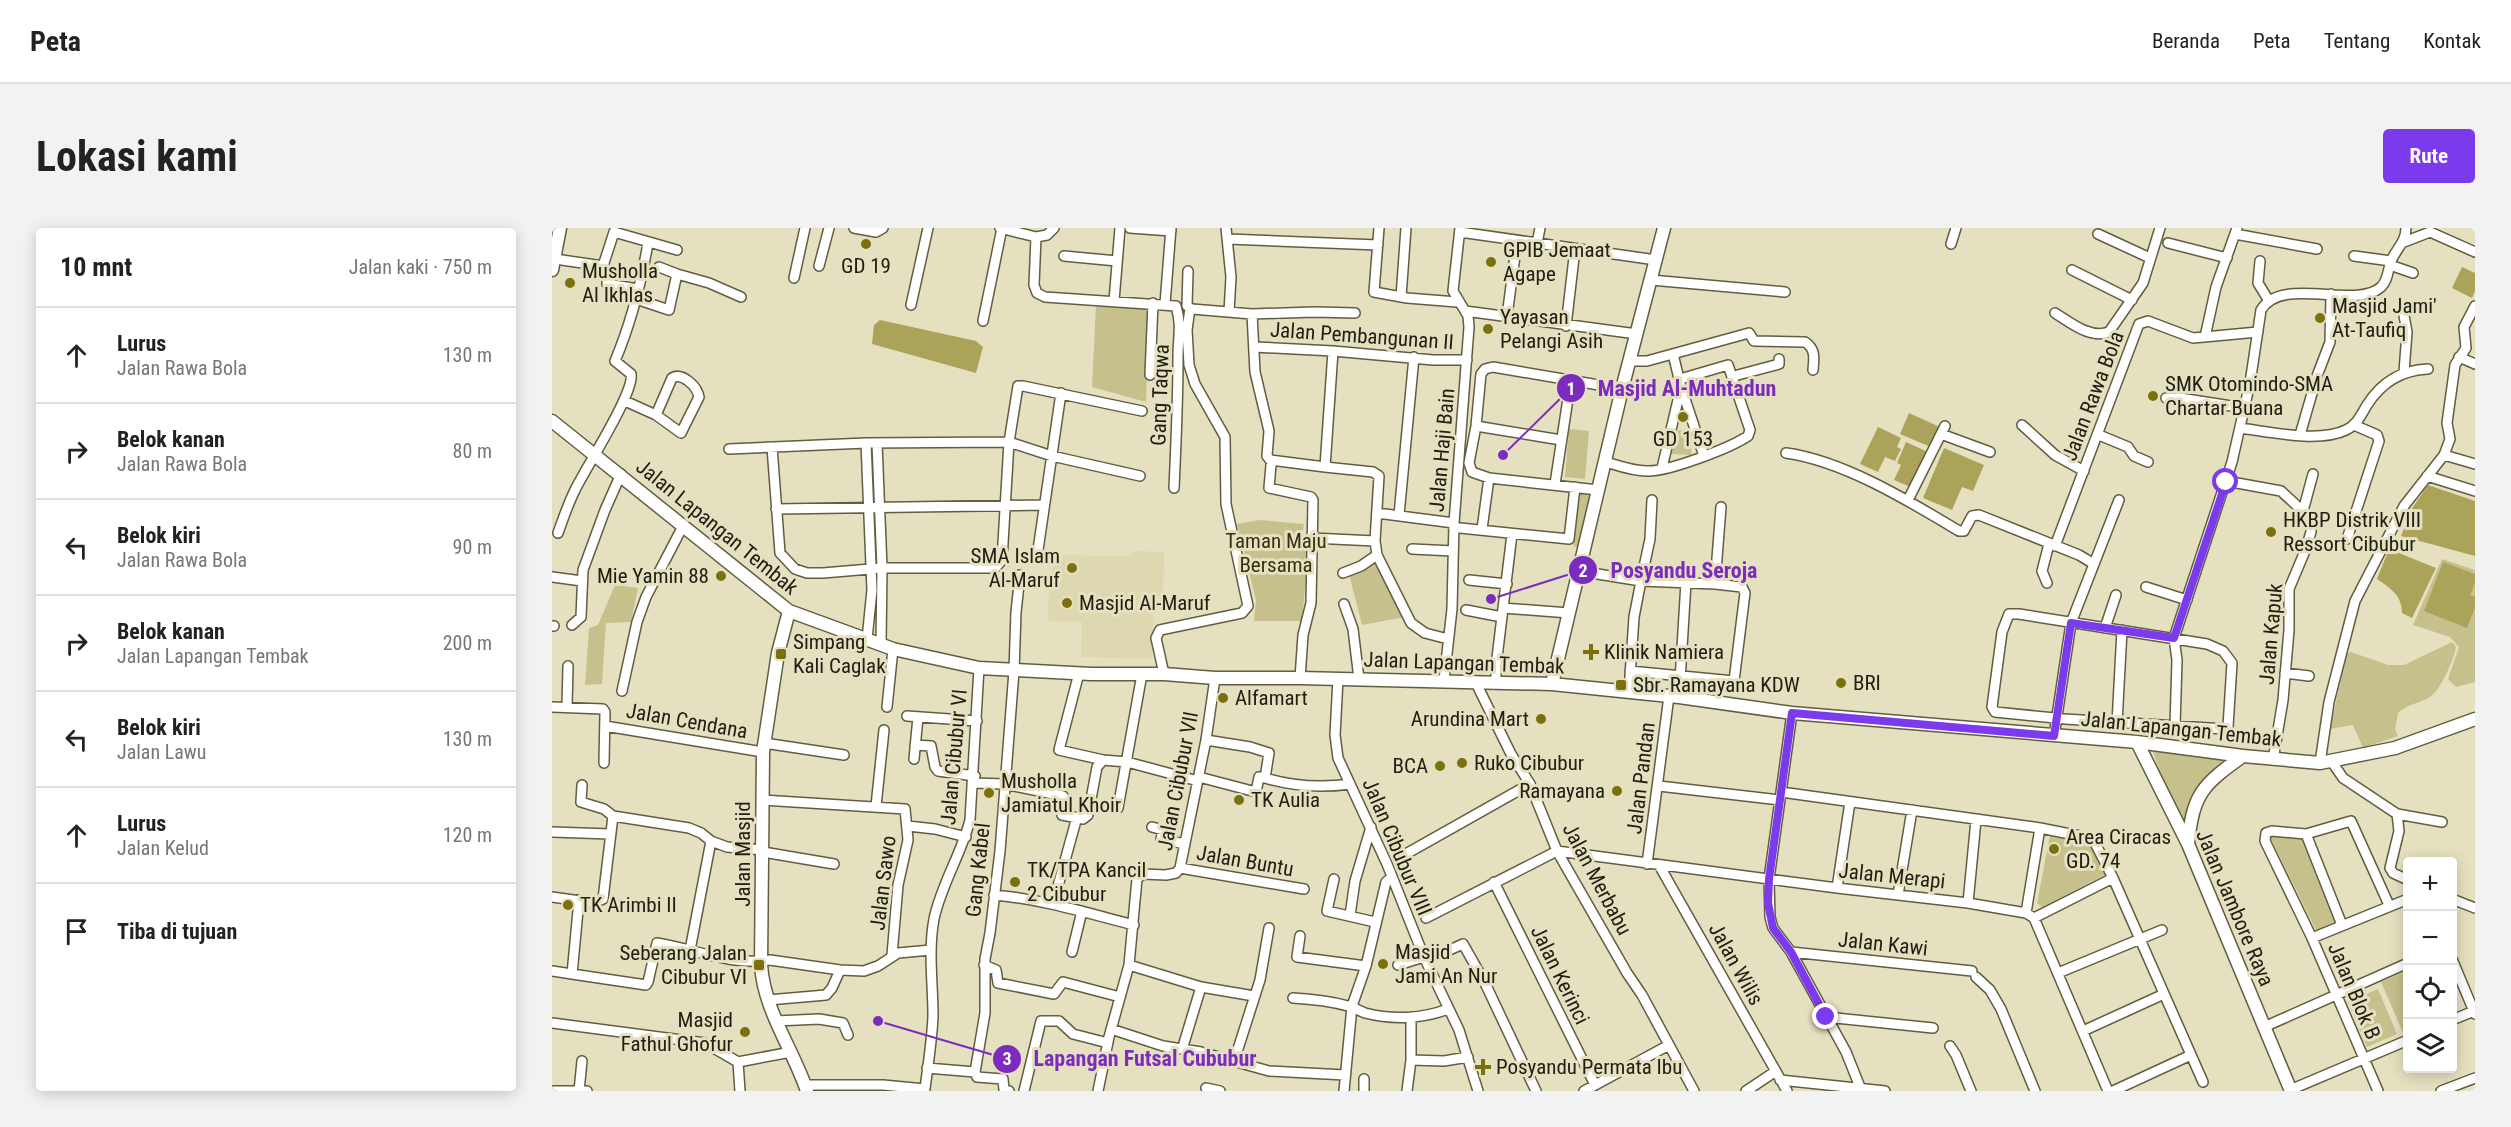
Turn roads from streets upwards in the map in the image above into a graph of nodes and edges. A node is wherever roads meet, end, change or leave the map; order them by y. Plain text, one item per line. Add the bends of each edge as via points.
1 (560, 228) edge
2 (806, 228) edge
3 (829, 228) edge
4 (854, 228) edge
5 (883, 228) edge
6 (928, 228) edge
7 (1002, 228) edge
8 (1054, 228) edge
9 (1120, 228) edge
10 (1130, 228) edge
11 (1227, 228) edge
12 (1379, 228) edge
13 (1406, 228) edge
14 (1540, 228) edge
15 (1664, 228) edge
16 (1956, 228) edge
17 (2160, 228) edge
18 (2406, 228) edge
19 (1171, 230) edge
20 (1460, 230) edge
21 (2236, 231) edge
22 (2098, 234) dead end
23 (1036, 237) junction
24 (1228, 239) junction
25 (1517, 241) junction
26 (2404, 242) junction
27 (648, 243) junction
28 (1537, 243) junction
29 (2168, 243) dead end
30 (1951, 244) dead end
31 (1378, 245) junction
32 (1575, 249) junction
33 (2317, 249) dead end
34 (677, 250) dead end
35 (2475, 252) edge
36 (1064, 256) dead end
37 (2354, 256) dead end
38 (2150, 258) junction
39 (2227, 258) junction
40 (1656, 260) junction
41 (1118, 261) junction
42 (2260, 261) dead end
43 (2390, 263) junction
44 (553, 264) edge
45 (603, 266) junction
46 (819, 266) dead end
47 (659, 267) dead end
48 (2072, 270) dead end
49 (1188, 271) dead end
50 (2413, 273) dead end
51 (677, 274) junction
52 (794, 278) dead end
53 (1650, 280) junction
54 (638, 289) junction
55 (1785, 292) dead end
56 (2331, 294) junction
57 (741, 297) dead end
58 (1401, 297) junction
59 (636, 299) junction
60 (2132, 300) junction
61 (1114, 301) junction
62 (2269, 301) junction
63 (1457, 302) junction
64 (1153, 303) junction
65 (1170, 304) junction
66 (911, 305) dead end
67 (2475, 306) edge
68 (1190, 308) junction
69 (2403, 310) dead end
70 (1465, 311) junction
71 (1229, 312) junction
72 (1355, 313) dead end
73 (2055, 313) dead end
74 (1252, 314) junction
75 (1507, 316) junction
76 (983, 321) dead end
77 (1566, 326) junction
78 (2258, 332) junction
79 (1637, 334) junction
80 (2205, 338) junction
81 (1255, 347) junction
82 (1334, 351) junction
83 (1673, 354) junction
84 (1414, 357) junction
85 (2459, 357) junction
86 (1630, 359) junction
87 (1779, 359) dead end
88 (1467, 360) junction
89 (2475, 364) edge
90 (2428, 369) dead end
91 (1812, 370) dead end
92 (2404, 372) junction
93 (1150, 375) dead end
94 (1734, 376) junction
95 (1571, 379) junction
96 (1681, 383) junction
97 (1622, 389) junction
98 (1061, 393) junction
99 (2166, 398) dead end
100 (625, 402) junction
101 (2244, 408) junction
102 (1142, 411) dead end
103 (656, 415) junction
104 (552, 421) edge
105 (2022, 425) dead end
106 (2354, 425) junction
107 (1476, 426) junction
108 (2240, 428) junction
109 (2099, 435) junction
110 (2300, 435) junction
111 (1561, 440) junction
112 (1009, 442) junction
113 (866, 443) junction
114 (877, 443) junction
115 (772, 447) junction
116 (729, 449) dead end
117 (1990, 452) dead end
118 (594, 453) junction
119 (1786, 453) dead end
120 (2444, 455) junction
121 (1052, 456) junction
122 (1704, 456) junction
123 (1269, 461) junction
124 (1606, 462) junction
125 (2148, 462) dead end
126 (2475, 464) edge
127 (1325, 467) junction
128 (1662, 468) junction
129 (2084, 471) junction
130 (621, 474) junction
131 (2313, 474) dead end
132 (1140, 476) dead end
133 (2427, 476) junction
134 (1489, 478) junction
135 (2226, 482) junction
136 (1555, 484) junction
137 (1575, 487) junction
138 (1174, 488) dead end
139 (1598, 490) junction
140 (2475, 491) edge
141 (1652, 500) dead end
142 (1908, 500) junction
143 (2119, 500) dead end
144 (1043, 505) junction
145 (880, 506) junction
146 (868, 507) junction
147 (1006, 507) junction
148 (1721, 507) dead end
149 (776, 509) junction
150 (1377, 513) junction
151 (2305, 513) junction
152 (1399, 515) junction
153 (683, 526) junction
154 (1457, 526) junction
155 (1482, 529) junction
156 (558, 533) dead end
157 (1512, 534) junction
158 (1312, 538) junction
159 (2347, 539) dead end
160 (1375, 541) junction
161 (2052, 545) junction
162 (1412, 549) dead end
163 (1038, 550) dead end
164 (1453, 551) junction
165 (1377, 555) junction
166 (2094, 564) junction
167 (882, 568) junction
168 (871, 569) junction
169 (1579, 572) junction
170 (1343, 573) dead end
171 (1020, 575) dead end
172 (552, 577) edge
173 (1469, 580) dead end
174 (582, 581) junction
175 (1641, 581) junction
176 (1686, 582) junction
177 (2047, 583) dead end
178 (1507, 584) junction
179 (1715, 584) junction
180 (2146, 587) dead end
181 (2116, 595) dead end
182 (2187, 600) junction
183 (1344, 604) dead end
184 (785, 608) junction
185 (1466, 610) dead end
186 (1503, 612) junction
187 (1569, 613) junction
188 (2071, 623) junction
189 (572, 625) dead end
190 (2105, 628) junction
191 (2122, 630) junction
192 (2174, 638) junction
193 (867, 639) junction
194 (1448, 639) junction
195 (881, 644) junction
196 (893, 649) junction
197 (568, 666) dead end
198 (979, 668) junction
199 (1014, 671) junction
200 (1630, 671) junction
201 (1079, 673) junction
202 (2285, 673) junction
203 (1142, 674) junction
204 (1164, 674) junction
205 (1681, 674) junction
206 (2309, 676) dead end
207 (1215, 678) junction
208 (1300, 678) junction
209 (1338, 679) junction
210 (1359, 679) junction
211 (1444, 680) junction
212 (1475, 681) junction
213 (1496, 681) junction
214 (1552, 684) junction
215 (622, 691) dead end
216 (1629, 691) junction
217 (1674, 697) junction
218 (552, 707) edge
219 (567, 707) junction
220 (887, 707) dead end
221 (1792, 713) junction
222 (907, 716) dead end
223 (918, 717) junction
224 (2055, 718) junction
225 (2475, 719) edge
226 (977, 721) junction
227 (2116, 723) junction
228 (605, 726) junction
229 (2175, 726) junction
230 (884, 730) dead end
231 (2054, 736) junction
232 (1206, 740) junction
233 (2137, 742) junction
234 (915, 745) junction
235 (764, 748) junction
236 (844, 754) dead end
237 (2242, 756) junction
238 (914, 759) dead end
239 (1103, 759) junction
240 (2273, 759) junction
241 (1127, 762) junction
242 (2326, 762) junction
243 (604, 763) dead end
244 (1265, 778) junction
245 (974, 779) junction
246 (1198, 779) junction
247 (1004, 784) junction
248 (1350, 784) junction
249 (1530, 784) junction
250 (582, 785) dead end
251 (1659, 786) junction
252 (1780, 796) junction
253 (762, 800) junction
254 (1850, 802) junction
255 (876, 806) junction
256 (1118, 808) dead end
257 (1912, 810) junction
258 (2397, 814) junction
259 (614, 816) junction
260 (1077, 817) junction
261 (1976, 820) junction
262 (2442, 822) dead end
263 (908, 826) junction
264 (1152, 827) dead end
265 (1371, 827) junction
266 (2040, 828) junction
267 (552, 832) edge
268 (610, 834) junction
269 (2306, 834) junction
270 (966, 837) junction
271 (711, 841) junction
272 (1185, 844) junction
273 (2188, 844) junction
274 (763, 851) junction
275 (1557, 851) junction
276 (1397, 859) dead end
277 (834, 864) dead end
278 (1647, 864) junction
279 (1659, 865) junction
280 (1180, 868) junction
281 (1392, 877) junction
282 (2113, 878) junction
283 (2403, 878) edge
284 (1334, 879) dead end
285 (1769, 879) junction
286 (1494, 882) junction
287 (1837, 888) junction
288 (1304, 889) dead end
289 (994, 895) junction
290 (1899, 895) junction
291 (552, 897) edge
292 (579, 900) junction
293 (2403, 900) edge
294 (2457, 901) edge
295 (1968, 903) junction
296 (1053, 904) junction
297 (2389, 905) junction
298 (2475, 908) edge
299 (1082, 911) junction
300 (1350, 915) junction
301 (2030, 916) junction
302 (1426, 918) dead end
303 (1375, 922) junction
304 (1134, 925) junction
305 (2342, 925) junction
306 (1269, 928) dead end
307 (2162, 930) dead end
308 (1300, 936) dead end
309 (2312, 938) junction
310 (2140, 939) junction
311 (690, 950) junction
312 (931, 951) junction
313 (1447, 951) dead end
314 (1072, 952) dead end
315 (1791, 952) junction
316 (892, 955) junction
317 (1424, 957) junction
318 (761, 961) junction
319 (984, 965) junction
320 (1129, 965) junction
321 (1398, 965) dead end
322 (2403, 965) edge
323 (2456, 965) edge
324 (1366, 966) junction
325 (840, 970) junction
326 (552, 971) edge
327 (2058, 973) junction
328 (572, 974) junction
329 (1200, 987) junction
330 (2472, 989) edge
331 (2164, 994) junction
332 (2335, 994) junction
333 (1254, 996) junction
334 (1120, 997) junction
335 (1293, 998) dead end
336 (768, 1000) junction
337 (1352, 1006) junction
338 (1448, 1009) junction
339 (2475, 1012) edge
340 (1411, 1017) junction
341 (1826, 1017) junction
342 (2455, 1019) edge
343 (777, 1021) junction
344 (552, 1023) edge
345 (2264, 1027) junction
346 (1933, 1028) dead end
347 (1111, 1029) junction
348 (2083, 1031) junction
349 (848, 1035) dead end
350 (2403, 1042) edge
351 (1108, 1043) junction
352 (1184, 1043) dead end
353 (1669, 1045) junction
354 (1950, 1046) dead end
355 (791, 1052) junction
356 (1238, 1052) dead end
357 (2191, 1055) junction
358 (1468, 1057) junction
359 (2364, 1058) junction
360 (1411, 1060) junction
361 (582, 1061) dead end
362 (738, 1062) junction
363 (927, 1068) junction
364 (975, 1072) junction
365 (1345, 1075) junction
366 (1778, 1075) junction
367 (2475, 1078) edge
368 (1364, 1079) dead end
369 (2203, 1082) dead end
370 (1595, 1084) junction
371 (1860, 1087) junction
372 (806, 1088) edge
373 (1206, 1088) dead end
374 (2291, 1090) edge
375 (552, 1091) edge
376 (579, 1091) edge
377 (587, 1091) edge
378 (740, 1091) edge
379 (1009, 1091) edge
380 (1023, 1091) edge
381 (1098, 1091) edge
382 (1220, 1091) edge
383 (1344, 1091) edge
384 (1364, 1091) edge
385 (1407, 1091) edge
386 (1478, 1091) edge
387 (1536, 1091) edge
388 (1584, 1091) edge
389 (1694, 1091) edge
390 (1746, 1091) edge
391 (1787, 1091) edge
392 (1885, 1091) edge
393 (1971, 1091) edge
394 (2035, 1091) edge
395 (2108, 1091) edge
396 (2113, 1091) edge
397 (2378, 1091) edge
398 (2441, 1091) edge

1 - 44 street
2 - 52 street
3 - 46 street
4 - 5 street
6 - 66 street
7 - 23 street
7 - 76 street
8 - 23 street via 1047,236
9 - 41 street
10 - 19 street
11 - 24 street
12 - 31 street
13 - 58 street
14 - 28 street
15 - 40 street
16 - 30 street
17 - 38 street
18 - 26 street
19 - 65 street, Gang Taqwa
20 - 25 street
20 - 63 street via 1453,285
21 - 33 street
21 - 39 street
22 - 38 street
23 - 61 street via 1037,293 1045,297
24 - 31 street
24 - 71 street
25 - 28 street
25 - 75 street
26 - 35 street via 2430,232
26 - 43 street
27 - 34 street
27 - 45 street via 614,232
27 - 54 street
28 - 32 street
29 - 39 street
31 - 58 street via 1374,291
32 - 40 street
32 - 77 street
36 - 41 street
37 - 43 street
38 - 60 street via 2143,283
39 - 80 street via 2211,301
40 - 53 street
41 - 61 street
42 - 62 street via 2258,283
43 - 50 street
43 - 56 street via 2384,283 2376,290
44 - 45 street
45 - 54 street via 608,271 607,284
47 - 51 street
48 - 60 street
49 - 68 street
51 - 57 street
51 - 59 street via 669,310
53 - 55 street
53 - 79 street
54 - 59 street
56 - 62 street
56 - 110 street via 2330,342
58 - 63 street
59 - 100 street via 625,341 615,361 633,378
60 - 73 street via 2113,329 2104,334 2088,332
61 - 64 street
62 - 78 street via 2261,310
63 - 70 street
64 - 65 street
64 - 93 street
65 - 138 street, Gang Taqwa via 1181,326
67 - 85 street via 2463,327 2466,348
68 - 71 street, Jalan Pembangunan II
68 - 204 street, Gang Taqwa via 1189,365 1194,384 1225,437 1226,504 1248,606 1242,613 1160,630 1156,638
69 - 92 street via 2407,332
70 - 75 street
70 - 88 street, Jalan Haji Bain via 1469,327
71 - 74 street, Jalan Pembangunan II
72 - 74 street, Jalan Pembangunan II
74 - 81 street, Jalan Pembangunan II
75 - 77 street
77 - 79 street
78 - 80 street, Jalan Rawa Bola
78 - 101 street
79 - 86 street
80 - 109 street, Jalan Rawa Bola via 2185,336 2148,321 2139,324
81 - 82 street, Jalan Pembangunan II
81 - 123 street, Jalan Pembangunan II via 1255,372 1269,431
82 - 84 street, Jalan Pembangunan II
82 - 127 street
83 - 86 street via 1647,361
83 - 91 street via 1749,333 1754,341 1808,344 1813,352
83 - 96 street
84 - 88 street, Jalan Pembangunan II
84 - 152 street
85 - 89 street
85 - 120 street via 2447,423 2450,439
86 - 97 street
87 - 94 street via 1779,364
88 - 154 street, Jalan Haji Bain
90 - 92 street
92 - 106 street via 2376,393
94 - 96 street via 1726,365
94 - 122 street via 1750,430 1747,438
95 - 97 street
95 - 107 street via 1503,368 1485,369 1481,374
95 - 111 street
96 - 122 street
96 - 128 street
97 - 124 street
98 - 102 street
98 - 112 street via 1018,386
98 - 121 street
99 - 101 street
100 - 103 street
100 - 118 street
101 - 108 street
103 - 103 street via 683,433 698,391 675,376
104 - 118 street, Jalan Lapangan Tembak
105 - 129 street via 2055,455
106 - 110 street via 2329,435
106 - 159 street via 2377,435 2379,441
107 - 111 street
107 - 134 street via 1469,466 1474,474
108 - 110 street
108 - 135 street
109 - 125 street via 2128,447
109 - 129 street, Jalan Rawa Bola
111 - 136 street
112 - 114 street
112 - 121 street
112 - 147 street
113 - 114 street
113 - 115 street
113 - 146 street
114 - 145 street
115 - 116 street
115 - 149 street
117 - 142 street via 1943,430
118 - 130 street, Jalan Lapangan Tembak
118 - 156 street
119 - 142 street via 1810,457
120 - 126 street
120 - 133 street
121 - 132 street
121 - 144 street
122 - 128 street
123 - 127 street
123 - 158 street, Jalan Pembangunan II via 1269,488 1313,500
124 - 128 street via 1646,471
124 - 139 street
127 - 150 street via 1379,476
129 - 161 street, Jalan Rawa Bola
130 - 153 street, Jalan Lapangan Tembak
130 - 174 street via 604,510
131 - 151 street, Jalan Kapuk
133 - 140 street
133 - 242 street via 2404,506 2355,601 2329,702
134 - 136 street
134 - 155 street
135 - 151 street via 2281,491
135 - 182 street
136 - 137 street
137 - 139 street
137 - 157 street via 1569,539
139 - 169 street
141 - 175 street via 1650,539
142 - 161 street via 1959,531 1964,531 1972,516 1979,515
143 - 166 street
144 - 147 street
144 - 163 street
145 - 146 street
145 - 147 street
145 - 167 street
146 - 149 street
146 - 168 street
147 - 167 street via 1002,560 996,567
148 - 179 street
149 - 168 street via 780,553 795,569 823,573
150 - 152 street
150 - 160 street
151 - 202 street, Jalan Kapuk via 2311,532 2290,582
152 - 154 street
153 - 184 street, Jalan Lapangan Tembak
153 - 215 street via 649,588
154 - 155 street
154 - 164 street, Jalan Haji Bain
155 - 157 street
157 - 178 street
158 - 160 street
158 - 208 street via 1311,603 1303,635
160 - 165 street
161 - 166 street
161 - 177 street, Jalan Rawa Bola via 2042,571
162 - 164 street
164 - 194 street, Jalan Haji Bain
165 - 170 street
165 - 194 street via 1411,622 1425,633
166 - 188 street
167 - 168 street
167 - 195 street
168 - 193 street
169 - 175 street
169 - 187 street
171 - 199 street, Gang Kabel
172 - 174 street
173 - 178 street
174 - 189 street via 581,616
175 - 176 street
175 - 200 street
176 - 179 street
176 - 205 street, Jalan Pandan
178 - 186 street
179 - 205 street via 1737,585 1744,593 1734,681
180 - 182 street
181 - 190 street
182 - 192 street
183 - 210 street via 1353,629
184 - 193 street, Jalan Lapangan Tembak
184 - 235 street, Jalan Masjid
185 - 186 street
186 - 187 street
186 - 213 street
187 - 214 street
188 - 190 street
188 - 224 street
188 - 224 street via 2014,614 2006,618 2002,632 1993,710
190 - 191 street
191 - 192 street
191 - 227 street
192 - 229 street
192 - 229 street via 2216,647 2228,654 2233,670 2227,729
193 - 195 street, Jalan Lapangan Tembak
194 - 211 street, Jalan Haji Bain
195 - 196 street, Jalan Lapangan Tembak
196 - 198 street, Jalan Lapangan Tembak
196 - 220 street
197 - 219 street
198 - 199 street, Jalan Lapangan Tembak
198 - 226 street, Jalan Cibubur VI
199 - 201 street, Jalan Lapangan Tembak
199 - 247 street, Gang Kabel
200 - 205 street
200 - 216 street
201 - 203 street, Jalan Lapangan Tembak
201 - 239 street via 1059,750
202 - 206 street
202 - 240 street, Jalan Kapuk
203 - 204 street, Jalan Lapangan Tembak
203 - 241 street
204 - 207 street, Jalan Lapangan Tembak
205 - 217 street, Jalan Pandan
207 - 208 street, Jalan Lapangan Tembak
207 - 232 street, Jalan Cibubur VII
208 - 209 street, Jalan Lapangan Tembak
209 - 210 street, Jalan Lapangan Tembak
209 - 248 street, Jalan Cibubur VIII via 1335,747
210 - 211 street, Jalan Lapangan Tembak
211 - 212 street, Jalan Lapangan Tembak
212 - 213 street, Jalan Lapangan Tembak
212 - 249 street, Jalan Merbabu
213 - 214 street, Jalan Lapangan Tembak
214 - 216 street, Jalan Lapangan Tembak
216 - 217 street, Jalan Lapangan Tembak
217 - 221 street, Jalan Lapangan Tembak
217 - 251 street, Jalan Pandan
218 - 219 street, Jalan Cendana
219 - 228 street, Jalan Cendana via 603,709
221 - 231 street, Jalan Lapangan Tembak
221 - 252 street
222 - 223 street
223 - 226 street
223 - 234 street
224 - 227 street
224 - 231 street
225 - 242 street, Jalan Lapangan Tembak via 2395,748
226 - 245 street, Jalan Cibubur VI
227 - 229 street
228 - 235 street, Jalan Cendana
228 - 243 street, Jalan Cendana
230 - 255 street
231 - 233 street, Jalan Lapangan Tembak
232 - 244 street via 1269,753
232 - 246 street, Jalan Cibubur VII
233 - 237 street, Jalan Lapangan Tembak
233 - 273 street, Jalan Jambore Raya
234 - 238 street
234 - 245 street via 931,746 938,771
235 - 236 street, Jalan Cendana
235 - 253 street, Jalan Masjid
237 - 240 street, Jalan Lapangan Tembak
237 - 273 street via 2203,788 2193,808
239 - 241 street
239 - 260 street via 1097,767 1088,815 1083,819
240 - 242 street, Jalan Lapangan Tembak
241 - 246 street
241 - 256 street
242 - 258 street
244 - 246 street via 1259,777 1256,792
244 - 248 street via 1316,786
245 - 247 street
245 - 270 street, Jalan Cibubur VI
246 - 272 street, Jalan Cibubur VII
247 - 260 street via 1063,796 1062,814
247 - 289 street, Gang Kabel
248 - 265 street, Jalan Cibubur VIII
249 - 275 street, Jalan Merbabu
249 - 276 street
250 - 259 street via 582,802
251 - 252 street
251 - 278 street, Jalan Pandan
252 - 254 street
252 - 285 street
253 - 255 street
253 - 274 street, Jalan Masjid
254 - 257 street
254 - 287 street
255 - 263 street, Jalan Sawo via 905,809
257 - 261 street
257 - 290 street
258 - 262 street
258 - 283 street via 2399,831 2390,868
259 - 268 street
259 - 271 street via 689,828
260 - 296 street
261 - 266 street
261 - 295 street
263 - 270 street
263 - 316 street, Jalan Sawo
264 - 272 street via 1163,830 1161,839
265 - 281 street, Jalan Cibubur VIII
265 - 300 street via 1355,881
266 - 282 street via 2090,839
266 - 301 street
267 - 268 street
268 - 292 street via 603,899 594,903
269 - 297 street via 2352,822
269 - 305 street
269 - 309 street, Jalan Blok B via 2272,831 2265,836
270 - 312 street, Jalan Cibubur VI via 942,890
271 - 274 street via 734,849
271 - 311 street
272 - 280 street, Jalan Cibubur VII
273 - 345 street, Jalan Jambore Raya
274 - 277 street
274 - 318 street, Jalan Masjid
275 - 278 street, Jalan Merapi
275 - 286 street
275 - 353 street, Jalan Merbabu
278 - 279 street, Jalan Merapi
279 - 285 street, Jalan Merapi
279 - 366 street, Jalan Wilis
280 - 288 street, Jalan Buntu
280 - 304 street, Jalan Cibubur VII via 1172,874 1143,874 1137,879
281 - 303 street via 1386,882
281 - 317 street, Jalan Cibubur VIII
282 - 301 street
282 - 310 street
284 - 300 street via 1328,911
285 - 287 street, Jalan Merapi
285 - 315 street via 1773,928
286 - 302 street
286 - 370 street, Jalan Kerinci
287 - 290 street, Jalan Merapi
289 - 296 street
289 - 319 street, Gang Kabel
290 - 295 street, Jalan Merapi
291 - 292 street
292 - 328 street
293 - 297 street
294 - 298 street
295 - 301 street, Jalan Merapi
296 - 299 street
297 - 305 street
299 - 304 street
299 - 314 street
300 - 303 street
301 - 327 street
303 - 324 street
304 - 320 street, Jalan Cibubur VII
305 - 309 street
306 - 333 street
307 - 310 street
308 - 324 street via 1297,957
309 - 332 street, Jalan Blok B
310 - 327 street
310 - 331 street
311 - 318 street via 728,959
311 - 328 street via 656,944 646,985
312 - 316 street
312 - 363 street, Jalan Cibubur VI via 933,1018
313 - 387 street via 1463,944
315 - 341 street
315 - 394 street, Jalan Kawi via 1974,974 2001,1009
316 - 325 street via 864,971
317 - 321 street
317 - 338 street, Jalan Cibubur VIII
318 - 325 street
318 - 336 street, Jalan Masjid
319 - 334 street via 996,970 998,982 1017,988 1054,994 1063,982
319 - 364 street, Gang Kabel via 985,1013
320 - 329 street
320 - 334 street, Jalan Cibubur VII
322 - 332 street
323 - 330 street
324 - 337 street
325 - 336 street via 826,995
326 - 328 street
327 - 348 street
329 - 333 street
329 - 352 street
330 - 339 street
331 - 348 street
331 - 357 street
332 - 345 street
332 - 359 street, Jalan Blok B
333 - 356 street
334 - 347 street, Jalan Cibubur VII
335 - 337 street
336 - 343 street, Jalan Masjid
337 - 340 street via 1372,1014
337 - 365 street
338 - 340 street
338 - 358 street, Jalan Cibubur VIII
339 - 342 street
340 - 360 street
341 - 346 street
341 - 371 street
343 - 349 street via 832,1020 843,1023
343 - 355 street, Jalan Masjid
344 - 362 street via 705,1043
345 - 374 street, Jalan Jambore Raya
347 - 351 street, Jalan Cibubur VII
347 - 365 street via 1163,1046 1269,1071
348 - 395 street
350 - 359 street
351 - 380 street via 1073,1034 1062,1022 1043,1020
351 - 381 street, Jalan Cibubur VII
353 - 370 street
353 - 389 street, Jalan Merbabu
354 - 393 street
355 - 362 street
355 - 372 street, Jalan Masjid
357 - 369 street
357 - 396 street
358 - 360 street via 1444,1062
358 - 386 street, Jalan Cibubur VIII
359 - 374 street
359 - 397 street, Jalan Blok B
360 - 385 street
361 - 376 street
362 - 378 street
363 - 364 street
363 - 372 street, Jalan Cibubur VI via 925,1089 883,1085
364 - 379 street via 978,1077 1003,1078 1004,1090
365 - 383 street
366 - 371 street
366 - 390 street
366 - 391 street, Jalan Wilis
367 - 398 street
368 - 384 street
370 - 388 street
371 - 392 street
373 - 382 street
375 - 376 street
376 - 377 street

